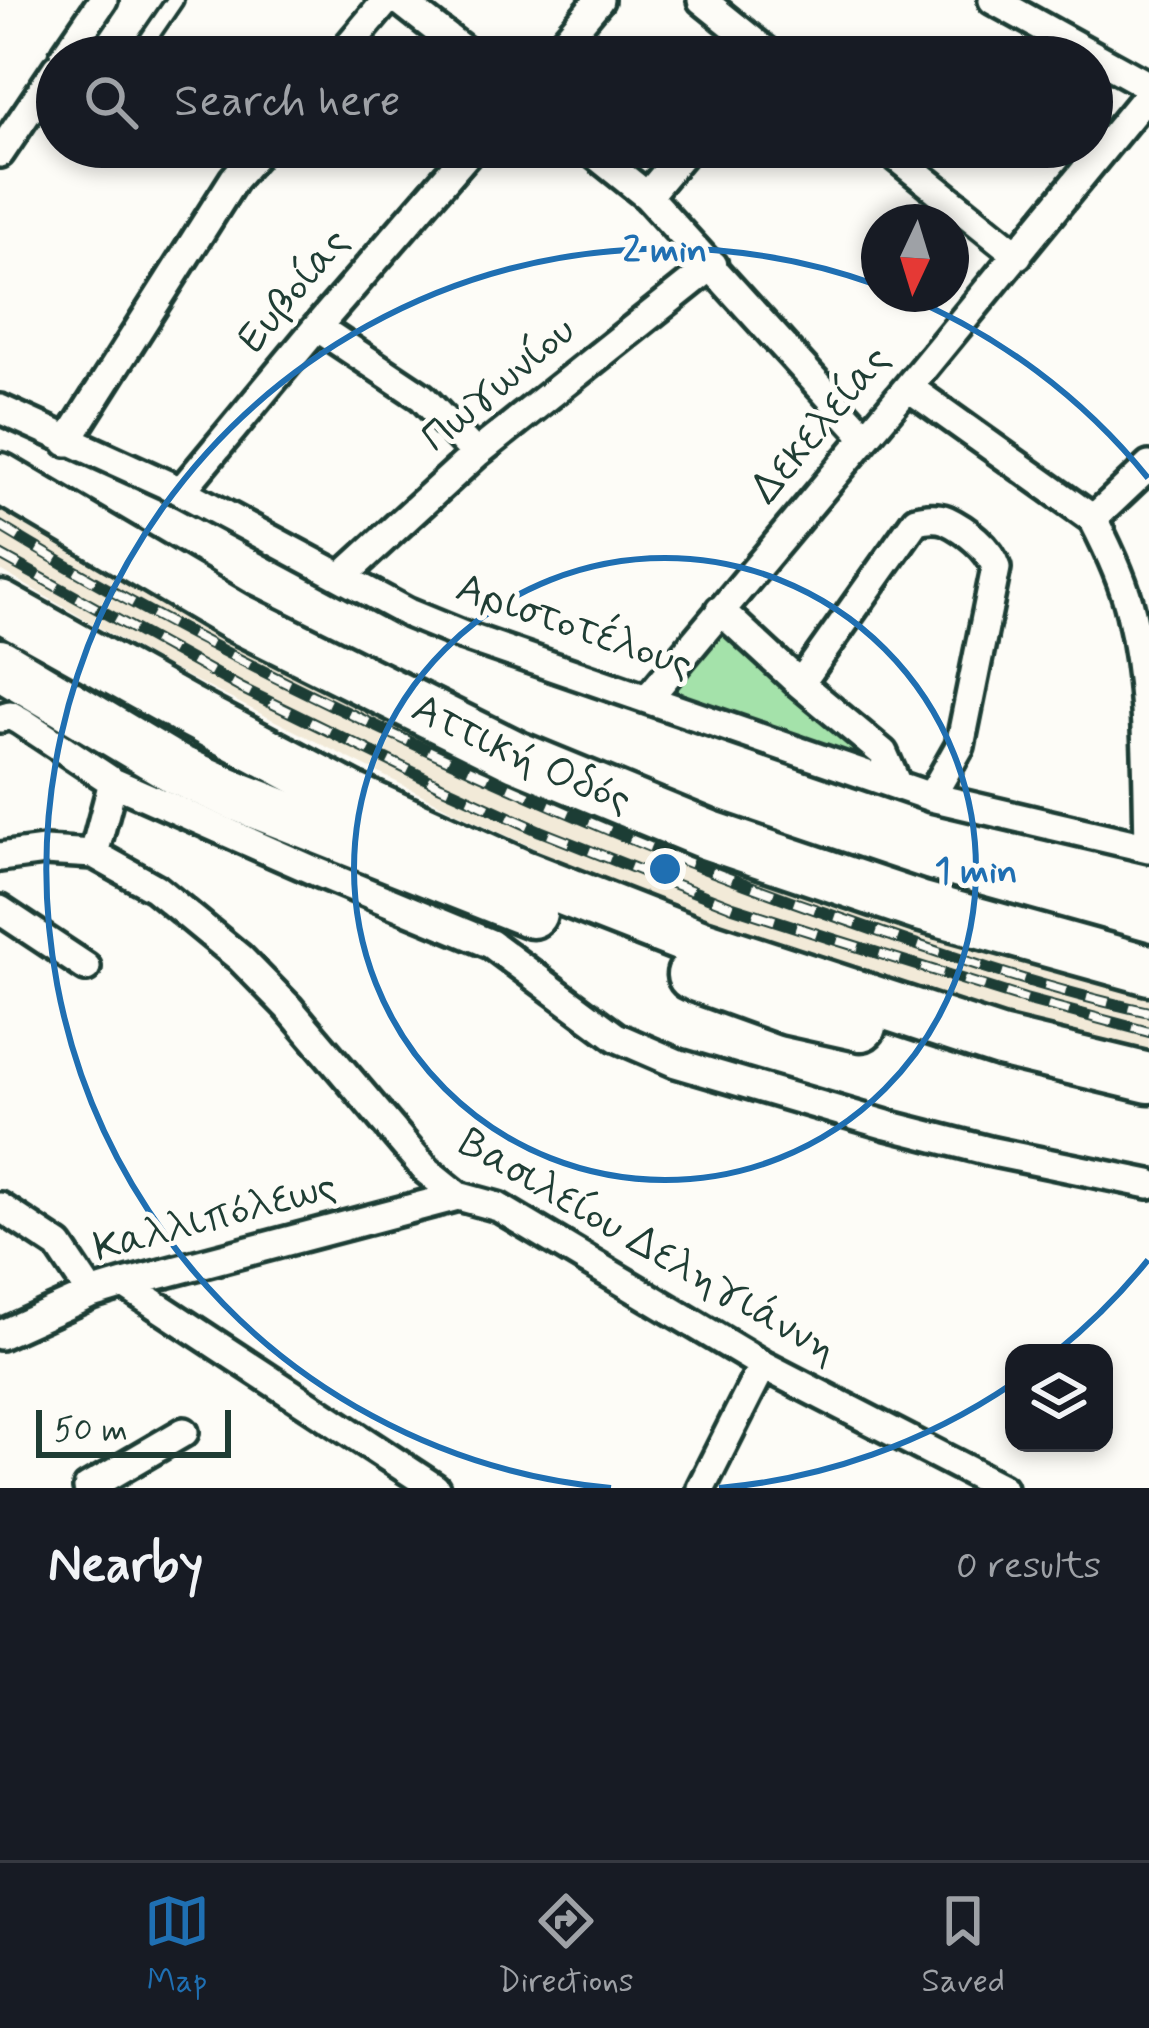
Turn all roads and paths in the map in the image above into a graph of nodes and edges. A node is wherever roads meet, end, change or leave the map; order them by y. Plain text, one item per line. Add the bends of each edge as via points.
1 (103, 0) edge
2 (175, 0) edge
3 (387, 0) edge
4 (399, 0) edge
5 (599, 0) edge
6 (701, 0) edge
7 (993, 0) edge
8 (78, 36) edge
9 (150, 36) edge
10 (356, 36) edge
11 (445, 36) edge
12 (568, 36) edge
13 (744, 36) edge
14 (1055, 36) edge
15 (1113, 69) edge
16 (1149, 90) edge
17 (36, 99) edge
18 (1113, 135) edge
19 (0, 153) edge
20 (244, 168) edge
21 (455, 168) edge
22 (612, 168) edge
23 (670, 168) edge
24 (910, 168) edge
25 (1087, 168) edge
26 (647, 196) junction
27 (1018, 255) junction
28 (713, 265) junction
29 (316, 327) junction
30 (908, 387) junction
31 (0, 409) edge
32 (866, 437) junction
33 (67, 442) junction
34 (476, 454) junction
35 (0, 455) edge
36 (1149, 466) edge
37 (0, 478) edge
38 (182, 491) junction
39 (1093, 519) junction
40 (343, 576) junction
41 (0, 606) edge
42 (720, 610) junction
43 (236, 617) junction
44 (0, 664) edge
45 (800, 684) junction
46 (648, 698) junction
47 (0, 718) edge
48 (112, 782) junction
49 (897, 785) junction
50 (932, 797) junction
51 (1149, 846) edge
52 (94, 854) junction
53 (0, 857) edge
54 (0, 910) edge
55 (86, 967) dead end
56 (1149, 970) edge
57 (1000, 1042) junction
58 (1149, 1078) edge
59 (1149, 1184) edge
60 (458, 1196) junction
61 (0, 1208) edge
62 (124, 1284) junction
63 (91, 1294) junction
64 (0, 1335) edge
65 (763, 1365) junction
66 (184, 1432) dead end
67 (88, 1488) edge
68 (435, 1488) edge
69 (701, 1488) edge
70 (1002, 1488) edge

1 - 8 street
2 - 9 lane
3 - 10 street
4 - 11 street
5 - 12 street
6 - 13 street
7 - 14 street
15 - 16 street
16 - 18 street, Δεκελείας
17 - 19 street
20 - 33 street
21 - 29 street, Ευβοίας
22 - 26 street
23 - 26 street
24 - 27 street
25 - 27 street, Δεκελείας
26 - 28 street
27 - 30 street, Δεκελείας
28 - 32 street
28 - 34 street, Πωγωνίου
29 - 34 street via 422,398
29 - 38 street, Ευβοίας
30 - 32 street, Δεκελείας
30 - 39 street
31 - 33 street, Αριστοτέλους
32 - 42 street, Δεκελείας
33 - 38 street, Αριστοτέλους
34 - 40 street, Πωγωνίου
35 - 43 highway
36 - 39 street
37 - 43 highway, Αττική Οδός
38 - 40 street, Αριστοτέλους
39 - 51 street via 1131,609 1146,724
40 - 46 street, Αριστοτέλους via 464,636
41 - 57 highway via 349,796 521,874 700,944
42 - 45 street
42 - 46 street, Δεκελείας
43 - 56 highway, Αττική Οδός via 517,756 708,835 919,906
44 - 57 highway via 239,797 703,980 872,1028
45 - 49 street via 883,753
45 - 50 street via 916,520 945,520 981,545 996,568 960,746
46 - 49 street, Αριστοτέλους
47 - 48 street via 10,715
48 - 52 street
48 - 59 street via 491,944 616,1037 676,1063 887,1125
49 - 50 street, Αριστοτέλους
50 - 51 street, Αριστοτέλους
52 - 53 street, Βασιλείου Δεληγιάννη
52 - 60 street, Βασιλείου Δεληγιάννη via 155,888 240,958
54 - 55 street
57 - 58 highway
60 - 62 street, Καλλιπόλεως
60 - 65 street, Βασιλείου Δεληγιάννη via 497,1207
61 - 63 street via 59,1246
62 - 63 street, Καλλιπόλεως
62 - 68 street
63 - 64 street, Καλλιπόλεως
65 - 69 street
65 - 70 street, Βασιλείου Δεληγιάννη
66 - 67 street

